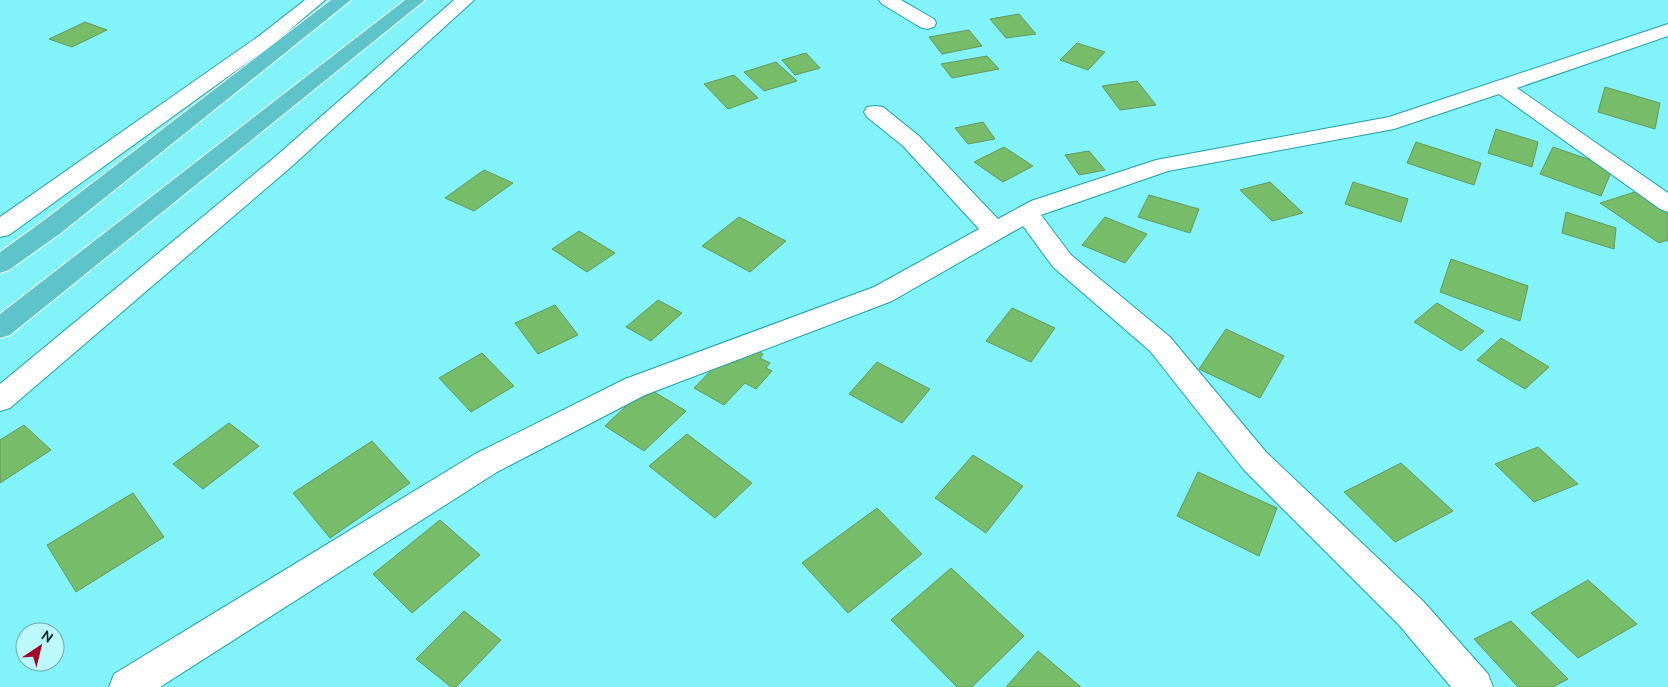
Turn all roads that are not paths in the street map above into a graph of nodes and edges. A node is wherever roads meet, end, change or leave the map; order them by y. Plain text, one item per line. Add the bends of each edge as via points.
1 (316, 0) edge
2 (342, 0) edge
3 (416, 0) edge
4 (464, 0) edge
5 (888, 0) edge
6 (927, 23) dead end
7 (1668, 30) edge
8 (1500, 86) junction
9 (875, 112) dead end
10 (1668, 204) edge
11 (1026, 213) junction
12 (0, 229) edge
13 (995, 231) junction
14 (0, 264) edge
15 (0, 328) edge
16 (0, 400) edge
17 (128, 687) edge
18 (1475, 687) edge

1 - 12 street via 266,40
2 - 14 highway
3 - 15 highway
4 - 16 street via 283,162
5 - 6 street
7 - 8 street
8 - 10 street
8 - 11 street via 1394,122 1164,165
9 - 13 street via 911,141
11 - 13 street
11 - 18 street via 1062,261 1160,344 1255,461 1411,613
13 - 17 street via 883,294 635,387 486,463

